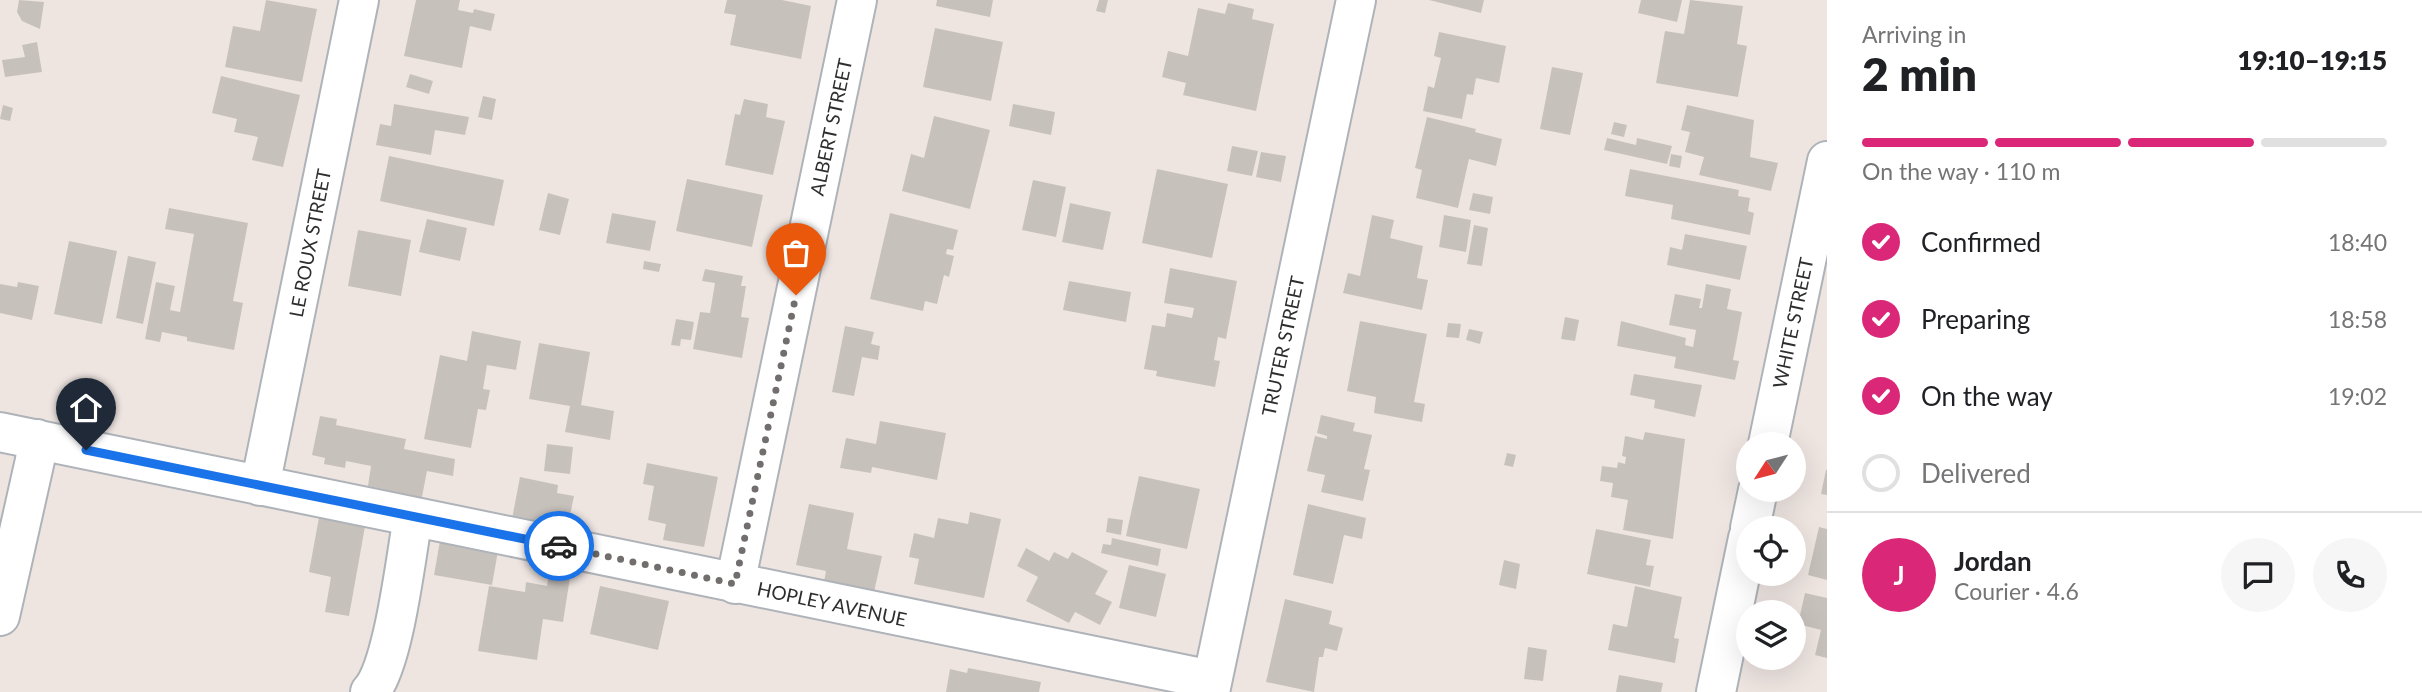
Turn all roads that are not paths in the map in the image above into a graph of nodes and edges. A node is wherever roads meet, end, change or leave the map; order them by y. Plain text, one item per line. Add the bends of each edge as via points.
1 (359, 0) edge
2 (857, 0) edge
3 (1356, 0) edge
4 (1827, 161) edge
5 (0, 432) edge
6 (1771, 432) edge
7 (37, 439) junction
8 (260, 486) junction
9 (414, 517) junction
10 (735, 584) junction
11 (1738, 586) edge
12 (0, 616) edge
13 (1211, 686) edge
14 (370, 692) edge
15 (1716, 692) edge

1 - 8 street, LE ROUX STREET
2 - 10 street, ALBERT STREET
3 - 13 street, TRUTER STREET
4 - 6 street, WHITE STREET
5 - 7 street, HOPLEY AVENUE
7 - 8 street, HOPLEY AVENUE
7 - 12 street
8 - 9 street, HOPLEY AVENUE
9 - 10 street, HOPLEY AVENUE
9 - 14 street via 386,658
10 - 13 street, HOPLEY AVENUE
11 - 15 street

